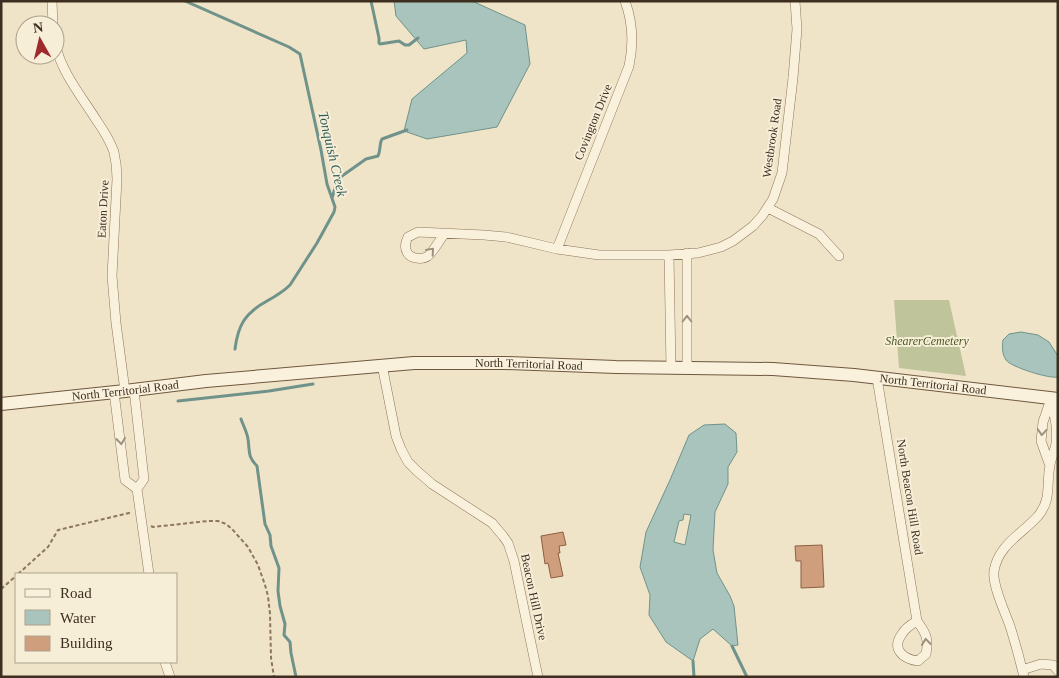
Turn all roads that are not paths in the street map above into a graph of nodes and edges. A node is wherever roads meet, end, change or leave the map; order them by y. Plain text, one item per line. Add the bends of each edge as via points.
1 (52, 1) edge
2 (625, 1) edge
3 (795, 1) edge
4 (53, 15) edge
5 (63, 65) edge
6 (768, 208) junction
7 (445, 233) dead end
8 (557, 248) junction
9 (687, 253) junction
10 (669, 256) junction
11 (838, 256) dead end
12 (382, 365) junction
13 (671, 368) junction
14 (687, 368) junction
15 (877, 378) junction
16 (124, 391) junction
17 (1054, 399) edge
18 (1, 404) edge
19 (1050, 466) junction
20 (137, 489) junction
21 (149, 573) edge
22 (917, 621) dead end
23 (165, 663) edge
24 (1058, 671) edge
25 (1023, 674) edge
26 (170, 677) edge
27 (538, 677) edge

1 - 4 street
2 - 8 street, Covington Drive via 632,27 629,66
3 - 6 street, Westbrook Road via 793,78 782,173
5 - 16 street, Eaton Drive via 114,152 117,179 112,276
6 - 9 street, Westbrook Road via 753,226 733,241 708,251
6 - 11 street via 819,234
7 - 8 street, Westbrook Road via 506,237
8 - 10 street, Westbrook Road via 599,256
9 - 10 street, Westbrook Road
14 -> 9 street
10 - 13 street
12 - 13 main road, North Territorial Road via 414,362
12 - 16 main road, North Territorial Road
12 - 27 street, Beacon Hill Drive via 396,436 408,462 432,484 492,523 508,543
13 - 14 main road, North Territorial Road
14 - 15 main road, North Territorial Road via 772,369
15 - 17 main road, North Territorial Road
15 - 22 street, North Beacon Hill Road
16 - 18 main road, North Territorial Road
16 - 20 street via 144,479
16 -> 20 street via 125,480
17 - 19 street via 1056,444
17 -> 19 street via 1043,422 1041,441
19 - 25 street via 1044,507 1002,550 994,574
20 - 21 street
23 - 26 street
24 - 25 street via 1053,665 1041,664

